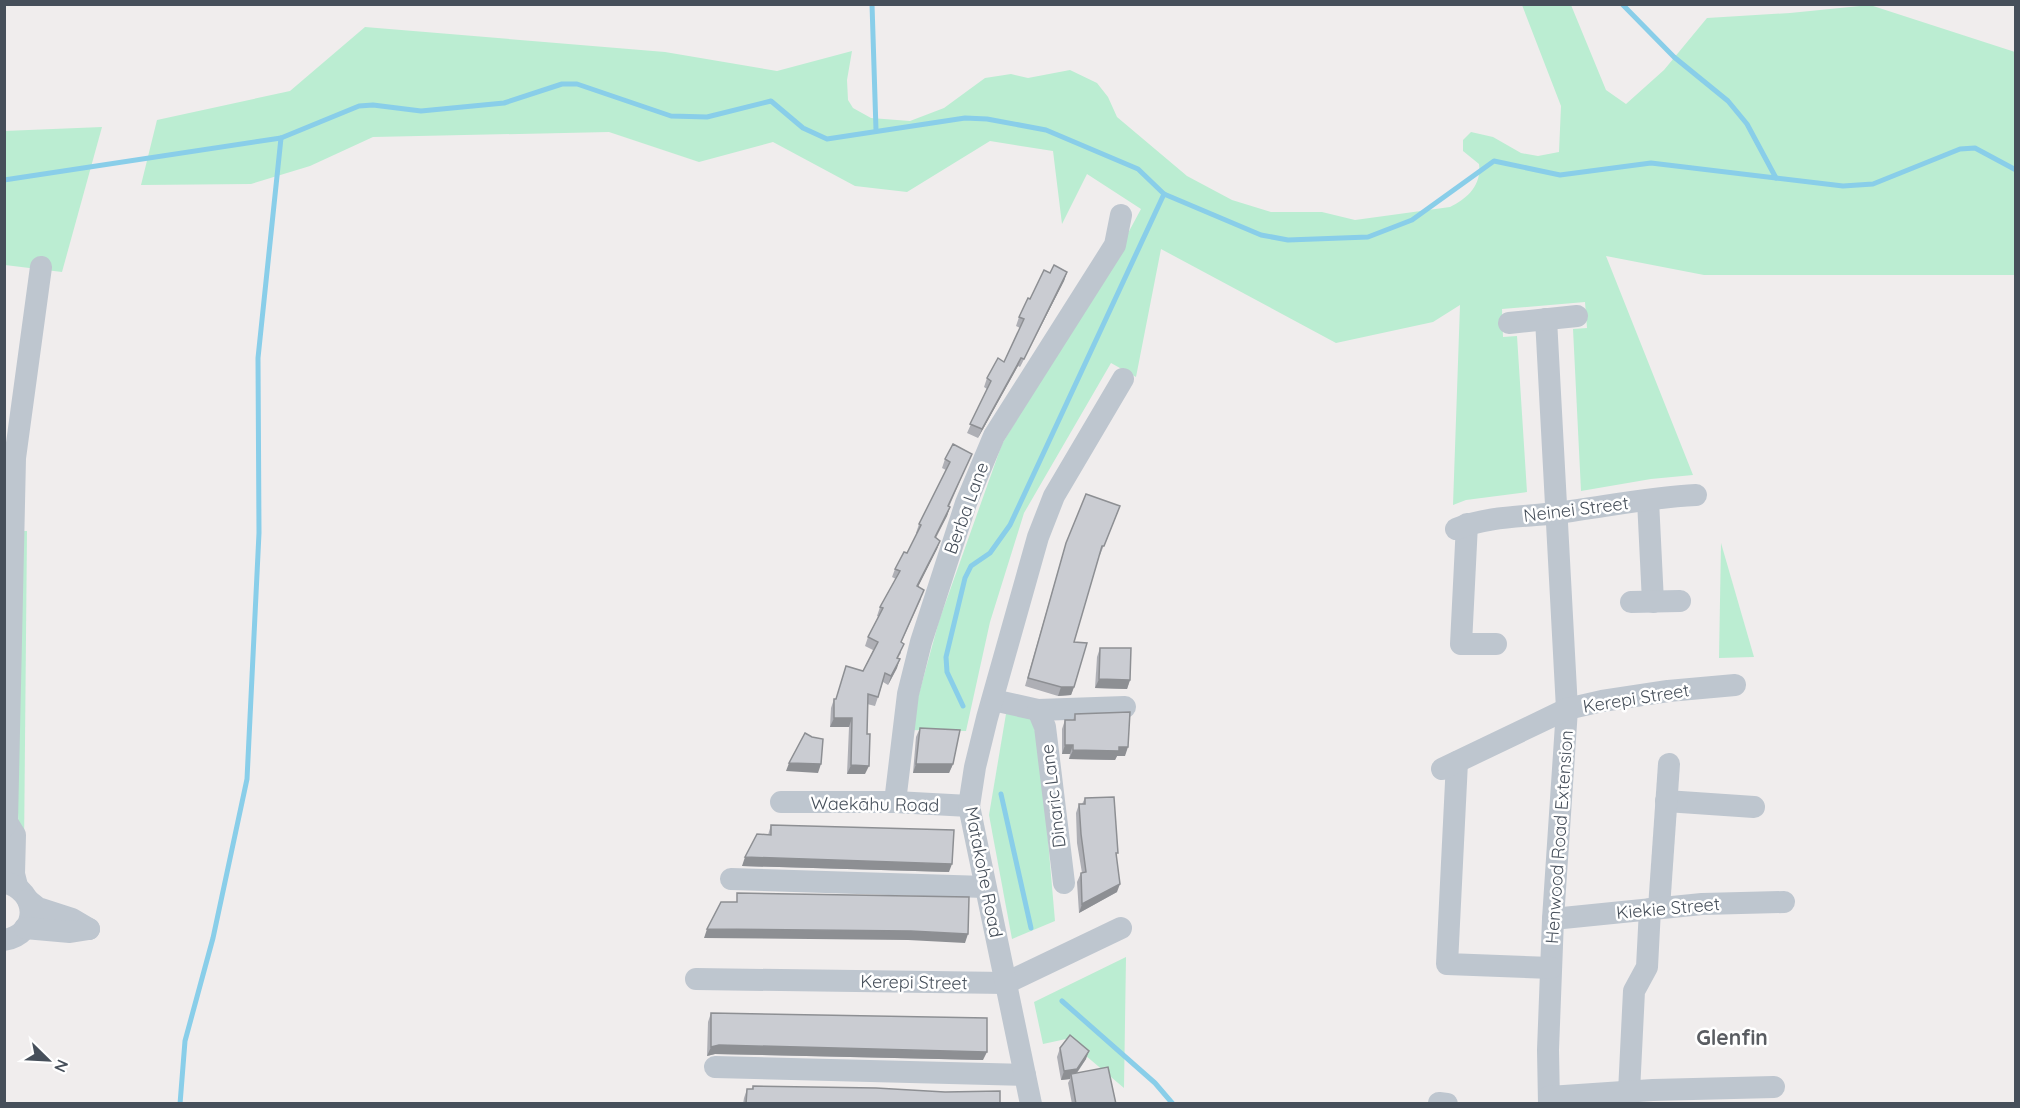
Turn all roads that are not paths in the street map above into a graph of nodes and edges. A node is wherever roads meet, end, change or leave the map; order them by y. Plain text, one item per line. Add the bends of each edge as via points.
1 (1121, 214) dead end
2 (41, 267) dead end
3 (1577, 316) dead end
4 (1546, 319) junction
5 (1509, 323) dead end
6 (1123, 379) dead end
7 (1696, 495) dead end
8 (1648, 500) junction
9 (1557, 513) junction
10 (1680, 600) dead end
11 (1496, 644) dead end
12 (1735, 685) dead end
13 (993, 700) junction
14 (1125, 707) dead end
15 (1567, 709) junction
16 (1038, 710) junction
17 (1669, 764) dead end
18 (1666, 801) junction
19 (781, 802) dead end
20 (895, 802) junction
21 (969, 806) junction
22 (1754, 807) dead end
23 (6, 825) edge
24 (731, 879) dead end
25 (1064, 883) dead end
26 (985, 887) junction
27 (17, 889) edge
28 (1784, 902) dead end
29 (1655, 909) junction
30 (1553, 919) junction
31 (1121, 928) dead end
32 (11, 938) edge
33 (1551, 968) junction
34 (696, 979) dead end
35 (1006, 983) junction
36 (715, 1067) dead end
37 (1025, 1075) junction
38 (1774, 1087) dead end
39 (1629, 1092) junction
40 (1747, 1095) edge
41 (1653, 1097) edge
42 (1549, 1100) edge
43 (1438, 1103) edge
44 (1031, 1104) edge
45 (1447, 1104) edge

1 - 20 street, Berba Lane via 1114,245 994,436 966,503 908,694
2 - 23 street via 15,458
3 - 4 street
4 - 5 street
4 - 9 street, Henwood Road Extension
6 - 13 street, Matakohe Road via 1054,496 1038,537
7 - 8 street, Neinei Street
8 - 9 street, Neinei Street
8 - 10 street via 1642,602
9 - 11 street, Neinei Street via 1476,521 1462,526 1461,644
9 - 15 street, Henwood Road Extension
12 - 15 street, Kerepi Street via 1646,694
13 - 16 street
13 - 21 street, Matakohe Road
14 - 16 street
15 - 30 street, Henwood Road Extension
15 - 33 street, Kerepi Street via 1449,766 1447,964
16 - 25 street, Dinaric Lane via 1045,727
17 - 18 street
18 - 22 street
18 - 29 street
19 - 20 street, Waekāhu Road
20 - 21 street, Waekāhu Road
21 - 26 street, Matakohe Road
23 - 27 street via 15,835
24 - 26 street
26 - 35 street, Matakohe Road
27 - 32 street via 31,914
27 - 32 street via 38,908 89,929
28 - 29 street, Kiekie Street
29 - 30 street, Kiekie Street
29 - 39 street via 1647,967 1635,991
30 - 33 street, Henwood Road Extension
31 - 35 street, Kerepi Street
33 - 42 street, Henwood Road Extension
34 - 35 street, Kerepi Street
35 - 37 street, Matakohe Road
36 - 37 street
37 - 44 street, Matakohe Road
38 - 40 street
39 - 41 street
39 - 42 street
40 - 41 street
43 - 45 street

